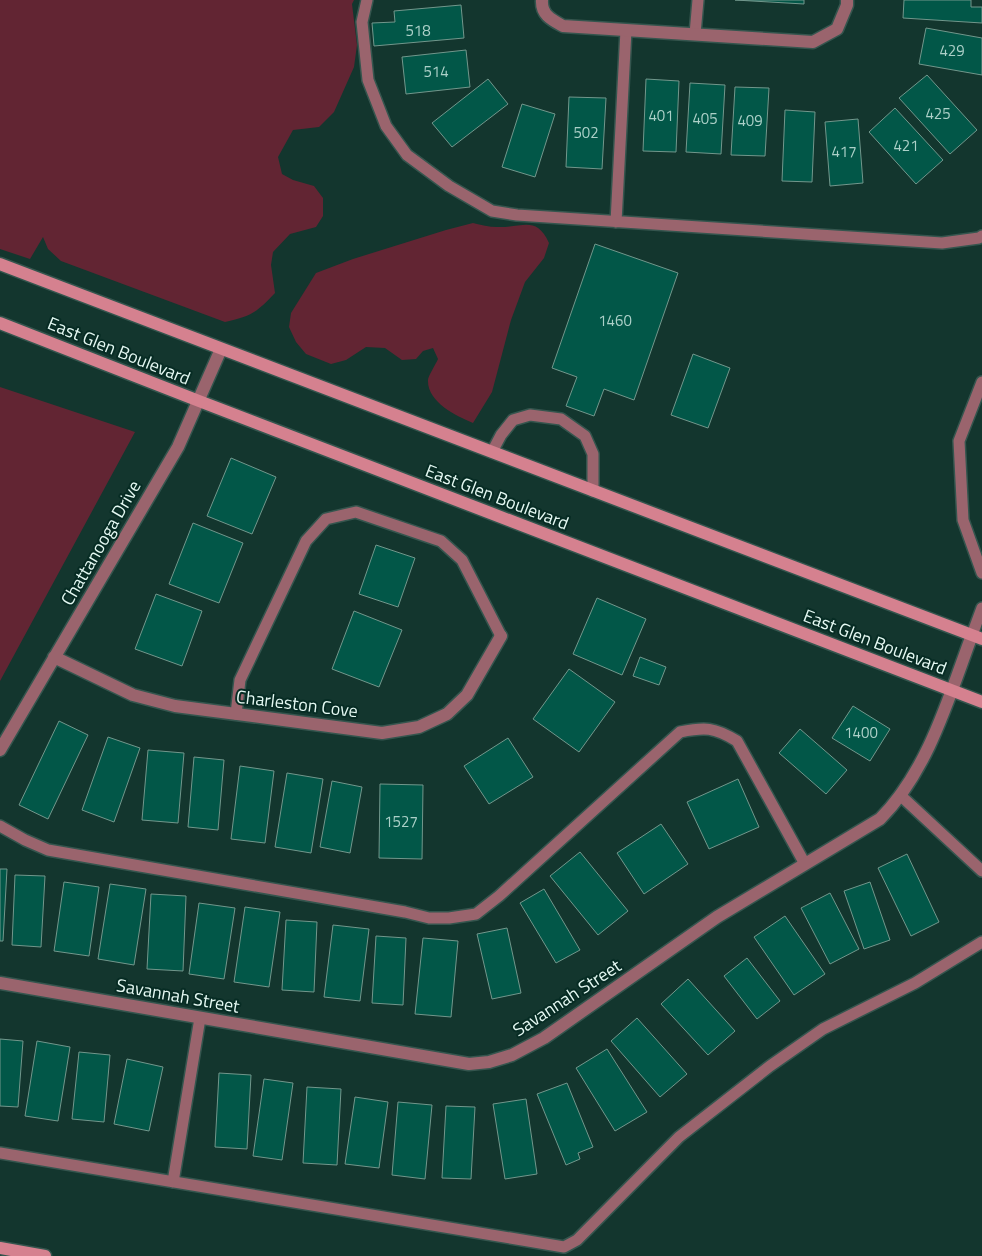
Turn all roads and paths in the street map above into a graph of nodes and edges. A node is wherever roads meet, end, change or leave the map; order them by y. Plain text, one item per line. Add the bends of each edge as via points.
1 (367, 0) edge
2 (542, 0) edge
3 (698, 0) edge
4 (847, 0) edge
5 (626, 30) junction
6 (695, 34) junction
7 (616, 222) junction
8 (982, 236) edge
9 (0, 264) edge
10 (0, 323) edge
11 (221, 349) junction
12 (982, 382) edge
13 (199, 401) junction
14 (492, 452) junction
15 (593, 491) junction
16 (982, 573) edge
17 (982, 608) edge
18 (501, 636) joint
19 (977, 637) edge
20 (54, 658) junction
21 (952, 690) junction
22 (982, 702) edge
23 (236, 714) junction
24 (0, 750) edge
25 (900, 796) junction
26 (0, 826) edge
27 (805, 864) junction
28 (982, 871) edge
29 (982, 942) edge
30 (0, 984) edge
31 (200, 1018) junction
32 (0, 1153) edge
33 (172, 1182) junction
34 (0, 1248) edge
35 (45, 1256) edge

1 - 7 lane via 362,22 368,80 386,126 407,155 449,186 492,211
2 - 5 street via 541,6 548,18 563,26
3 - 6 lane
4 - 6 street via 837,30 813,42
5 - 6 street
5 - 7 lane
7 - 8 lane via 942,243
9 - 11 main road
10 - 13 main road, East Glen Boulevard
11 - 13 street, Chattanooga Drive
11 - 14 main road
12 - 16 lane via 960,441 963,520
13 - 20 street, Chattanooga Drive via 178,447
13 - 21 main road, East Glen Boulevard
14 - 15 main road
14 - 15 lane via 513,420 530,415 561,419 585,436 593,454
15 - 19 main road
17 - 19 lane
18 - 23 street, Charleston Cove via 467,695 447,714 419,727 382,733
18 - 23 lane via 462,560 441,541 356,512 326,520 306,541 240,680
19 - 21 street, Savannah Street
20 - 23 street, Charleston Cove via 133,695 175,706
20 - 24 street, Chattanooga Drive
21 - 22 main road, East Glen Boulevard
21 - 25 street, Savannah Street via 914,776
25 - 27 street, Savannah Street via 880,819
25 - 28 lane
26 - 27 lane via 48,850 429,918 449,918 476,914 680,732 700,728 721,732 737,741
27 - 31 street, Savannah Street via 717,917 544,1038 512,1055 489,1062 469,1064
29 - 33 lane via 914,984 823,1029 770,1066 679,1137 577,1240 564,1247
30 - 31 street, Savannah Street
31 - 33 lane
32 - 33 lane
34 - 35 main road

